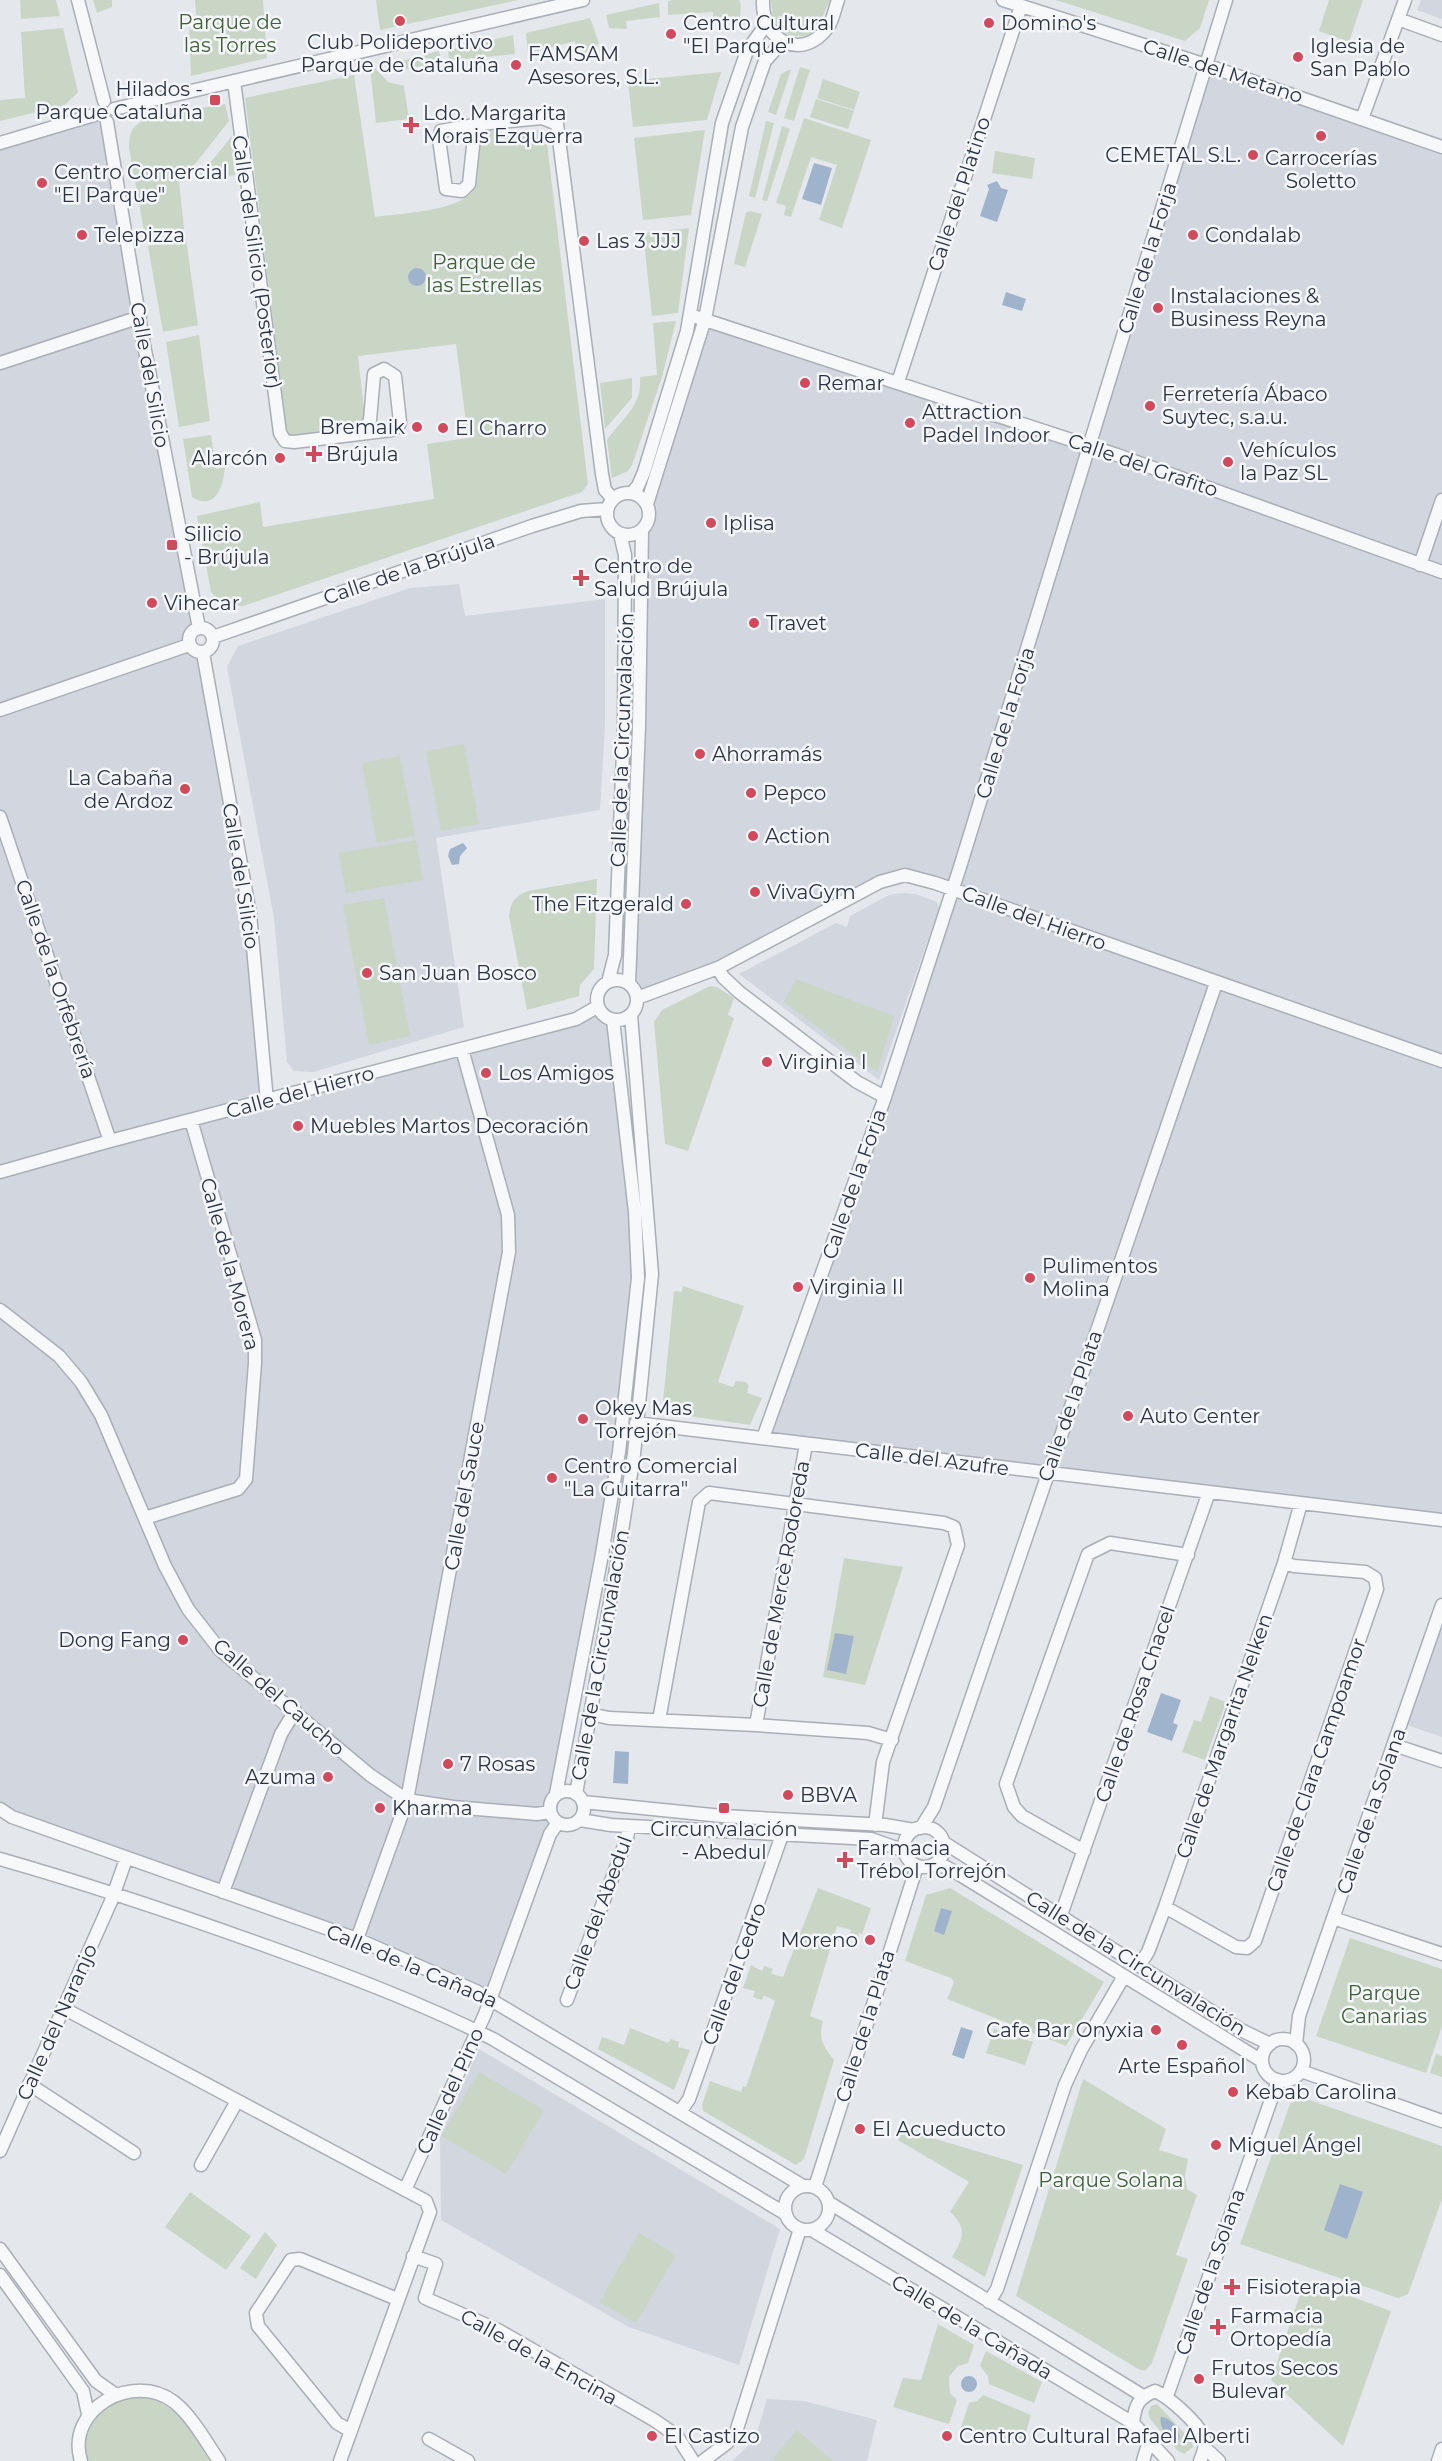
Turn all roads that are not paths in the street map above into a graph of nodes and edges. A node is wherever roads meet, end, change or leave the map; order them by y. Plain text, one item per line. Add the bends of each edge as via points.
1 (78, 0) edge
2 (583, 0) edge
3 (763, 0) edge
4 (838, 0) edge
5 (1003, 0) edge
6 (1226, 0) edge
7 (1405, 0) edge
8 (1021, 6) junction
9 (1398, 19) junction
10 (765, 26) junction
11 (1442, 35) edge
12 (782, 42) junction
13 (1206, 65) junction
14 (234, 81) junction
15 (109, 105) junction
16 (94, 115) junction
17 (1362, 119) junction
18 (107, 122) junction
19 (480, 124) junction
20 (0, 143) edge
21 (1442, 147) edge
22 (690, 315) junction
23 (140, 317) junction
24 (705, 319) junction
25 (0, 363) edge
26 (898, 381) junction
27 (363, 433) junction
28 (1090, 446) junction
29 (632, 493) junction
30 (1442, 500) edge
31 (610, 504) junction
32 (647, 504) junction
33 (642, 530) junction
34 (620, 534) junction
35 (1420, 564) junction
36 (1442, 572) edge
37 (198, 628) junction
38 (213, 637) junction
39 (189, 645) junction
40 (203, 653) junction
41 (0, 710) edge
42 (0, 817) edge
43 (953, 889) junction
44 (718, 968) junction
45 (608, 982) junction
46 (1216, 983) junction
47 (629, 984) junction
48 (637, 998) junction
49 (597, 1007) junction
50 (631, 1015) junction
51 (613, 1020) junction
52 (462, 1049) junction
53 (1442, 1061) edge
54 (885, 1097) junction
55 (267, 1101) junction
56 (191, 1120) junction
57 (110, 1141) junction
58 (0, 1172) edge
59 (0, 1310) edge
60 (636, 1423) junction
61 (763, 1438) junction
62 (806, 1444) junction
63 (1047, 1472) junction
64 (1209, 1492) junction
65 (1301, 1503) junction
66 (795, 1504) junction
67 (145, 1518) junction
68 (1442, 1520) edge
69 (1188, 1555) junction
70 (1284, 1563) junction
71 (1442, 1605) edge
72 (295, 1711) junction
73 (590, 1714) junction
74 (659, 1720) junction
75 (756, 1725) junction
76 (892, 1740) junction
77 (1394, 1745) junction
78 (1442, 1761) edge
79 (556, 1794) junction
80 (580, 1798) junction
81 (407, 1800) junction
82 (0, 1809) edge
83 (549, 1812) junction
84 (580, 1820) junction
85 (557, 1824) junction
86 (875, 1825) junction
87 (629, 1826) junction
88 (918, 1829) junction
89 (782, 1835) junction
90 (943, 1842) junction
91 (905, 1851) junction
92 (1084, 1851) junction
93 (0, 1858) edge
94 (126, 1858) junction
95 (934, 1865) junction
96 (917, 1866) junction
97 (115, 1892) junction
98 (223, 1892) junction
99 (1165, 1906) junction
100 (1061, 1915) junction
101 (1333, 1918) junction
102 (357, 1939) junction
103 (1442, 1954) edge
104 (1139, 1966) junction
105 (1124, 1976) junction
106 (491, 1998) junction
107 (567, 2000) dead end
108 (63, 2008) junction
109 (1299, 2016) junction
110 (477, 2031) junction
111 (1283, 2039) junction
112 (1270, 2044) junction
113 (1296, 2044) junction
114 (1262, 2061) junction
115 (1300, 2071) junction
116 (1278, 2080) junction
117 (29, 2084) junction
118 (237, 2101) junction
119 (681, 2112) junction
120 (1442, 2121) edge
121 (0, 2151) edge
122 (134, 2153) dead end
123 (201, 2165) dead end
124 (809, 2187) junction
125 (405, 2190) junction
126 (828, 2202) junction
127 (786, 2214) junction
128 (806, 2229) junction
129 (0, 2248) edge
130 (414, 2256) junction
131 (0, 2275) edge
132 (397, 2299) junction
133 (989, 2302) junction
134 (116, 2395) junction
135 (1143, 2396) junction
136 (1167, 2396) junction
137 (88, 2414) junction
138 (1133, 2423) junction
139 (351, 2432) junction
140 (429, 2439) dead end
141 (1149, 2441) junction
142 (1205, 2448) junction
143 (1442, 2449) edge
144 (81, 2461) edge
145 (219, 2461) edge
146 (340, 2461) edge
147 (468, 2461) edge
148 (693, 2461) edge
149 (703, 2461) edge
150 (1143, 2461) edge
151 (1168, 2461) edge
152 (1200, 2461) edge
153 (1219, 2461) edge
154 (1438, 2461) edge

1 - 15 street
2 - 14 street
3 - 10 street
4 - 12 street via 829,25 820,36 796,44
5 - 8 street, Calle del Metano
6 - 13 street, Calle de la Forja
7 - 9 street
8 - 13 street, Calle del Metano
8 - 26 street, Calle del Platino
9 - 11 street
9 - 17 street
10 - 12 street
10 - 22 street via 747,51 722,123
12 - 24 street via 765,61 742,127
13 - 17 street, Calle del Metano
13 - 28 street, Calle de la Forja
14 - 15 street
14 - 27 street, Calle del Silicio (Posterior) via 280,433 285,441
15 - 16 street via 98,103
15 - 18 street via 114,115
16 - 18 street
16 - 20 street
17 - 21 street, Calle del Metano
18 - 23 street, Calle del Silicio
19 - 19 street via 441,131 446,189 462,190 469,184 473,144
19 - 31 street via 542,118 553,120 559,131 602,474
22 - 24 street
22 - 29 street via 644,472
23 - 25 street
23 - 37 street, Calle del Silicio
24 - 26 street, Calle del Grafito
24 - 32 street
26 - 28 street, Calle del Grafito
27 - 27 street via 392,430 400,422 395,376 384,369 374,374 370,420
28 - 35 street, Calle del Grafito
28 - 43 street, Calle de la Forja
29 - 31 street via 621,494
29 - 32 street
30 - 35 street
31 - 34 street via 610,526
31 - 38 street, Calle de la Brújula via 532,526
32 - 33 street via 649,520
33 - 34 street
33 - 47 street, Calle de la Circunvalación
34 - 45 street, Calle de la Circunvalación via 625,555 624,726 615,955
35 - 36 street, Calle del Grafito
37 - 38 street via 205,628
37 - 39 street via 192,631
38 - 40 street via 209,650
39 - 40 street
39 - 41 street
40 - 55 street, Calle del Silicio via 250,915
42 - 57 street, Calle de la Orfebrería
43 - 44 street, Calle del Hierro via 916,876 894,876
43 - 46 street, Calle del Hierro
43 - 54 street, Calle de la Forja
44 - 48 street, Calle del Hierro
44 - 54 street via 739,992 857,1082
45 - 47 street
45 - 49 street via 598,992
46 - 53 street, Calle del Hierro
46 - 63 street, Calle de la Plata
47 - 48 street
48 - 50 street
49 - 51 street via 603,1016
49 - 52 street, Calle del Hierro via 576,1019
50 - 51 street
50 - 60 street, Calle de la Circunvalación via 652,1260
51 - 79 street, Calle de la Circunvalación via 635,1212 638,1278 619,1452
52 - 55 street, Calle del Hierro
52 - 81 street, Calle del Sauce via 508,1215 509,1252
54 - 61 street, Calle de la Forja
55 - 56 street, Calle del Hierro
56 - 57 street, Calle del Hierro
56 - 67 street, Calle de la Morera via 255,1340 246,1479 238,1489
57 - 58 street, Calle del Hierro
59 - 67 street, Calle del Caucho via 59,1356 81,1382 101,1415
60 - 61 street, Calle del Azufre
60 - 73 street, Calle de la Circunvalación via 618,1563
61 - 62 street, Calle del Azufre
62 - 63 street, Calle del Azufre
62 - 66 street, Calle de Mercè Rodoreda
63 - 64 street, Calle del Azufre
63 - 88 street, Calle de la Plata via 934,1807
64 - 65 street, Calle del Azufre
64 - 69 street, Calle de Rosa Chacel
65 - 68 street, Calle del Azufre
65 - 70 street, Calle de Margarita Nelken
66 - 74 street via 710,1493 699,1502
66 - 75 street, Calle de Mercè Rodoreda
66 - 76 street via 954,1527 958,1545
67 - 72 street, Calle del Caucho via 188,1609 220,1650
69 - 92 street, Calle de Rosa Chacel
69 - 92 street via 1110,1542 1088,1554 1052,1651 1006,1784 1014,1807 1022,1816
70 - 99 street, Calle de Margarita Nelken
70 - 99 street, Calle de Clara Campoamor via 1365,1572 1375,1578 1377,1589 1255,1941 1247,1948 1236,1947
71 - 77 street, Calle de la Solana
72 - 81 street, Calle del Caucho
72 - 98 street via 281,1734
73 - 74 street
73 - 80 street, Calle de la Circunvalación
74 - 75 street
75 - 76 street via 868,1733
76 - 86 street via 883,1762
77 - 78 street
77 - 101 street, Calle de la Solana
79 - 80 street via 570,1791
79 - 83 street
80 - 84 street via 584,1811
80 - 86 street, Calle de la Circunvalación via 723,1816
81 - 83 street, Calle del Caucho via 453,1807
81 - 102 street, Calle del Sauce
82 - 94 street, Calle de la Cañada
83 - 85 street
84 - 85 street via 573,1825
84 - 87 street
85 - 106 street, Calle del Pino
86 - 88 street, Calle de la Circunvalación
87 - 89 street
87 - 107 street, Calle del Abedul
88 - 90 street via 935,1831
88 - 91 street via 908,1836
89 - 91 street via 871,1839
89 - 119 street, Calle del Cedro via 689,2099
90 - 95 street via 944,1851
90 - 100 street, Calle de la Circunvalación
91 - 96 street
92 - 100 street, Calle de Rosa Chacel
93 - 97 street, Calle de la Cañada
94 - 97 street
94 - 98 street, Calle de la Cañada
95 - 96 street
95 - 105 street, Calle de la Circunvalación via 962,1876
96 - 124 street, Calle de la Plata
97 - 108 street, Calle del Naranjo
97 - 110 street, Calle de la Cañada via 330,1969
98 - 102 street, Calle de la Cañada
99 - 104 street, Calle de Margarita Nelken
100 - 104 street, Calle de la Circunvalación
101 - 103 street
101 - 109 street, Calle de la Solana
102 - 106 street, Calle de la Cañada
104 - 112 street, Calle de la Circunvalación
105 - 114 street, Calle de la Circunvalación
105 - 133 street via 1065,2085 997,2289
106 - 110 street, Calle del Pino
106 - 119 street, Calle de la Cañada
108 - 117 street, Calle del Naranjo
108 - 118 street
109 - 111 street, Calle de la Solana
109 - 113 street, Calle de la Solana
110 - 125 street, Calle del Pino
110 - 127 street, Calle de la Cañada
111 - 112 street
111 - 113 street
112 - 114 street
113 - 115 street via 1303,2057
114 - 116 street via 1270,2076
115 - 116 street via 1286,2081
115 - 120 street
116 - 136 street, Calle de la Solana
117 - 121 street, Calle del Naranjo
117 - 122 street
118 - 123 street
118 - 125 street
119 - 124 street, Calle de la Cañada
124 - 126 street via 826,2196
124 - 127 street via 788,2196
125 - 130 street via 426,2201 430,2212
126 - 128 street via 828,2216 818,2227
126 - 133 street, Calle de la Cañada
127 - 128 street via 794,2226
128 - 138 street, Calle de la Cañada
128 - 149 street via 739,2425 727,2443
129 - 134 street via 96,2380
130 - 132 street
130 - 148 street, Calle de la Encina via 436,2264 425,2298 498,2330 654,2420 677,2436
131 - 137 street via 83,2391
132 - 139 street
132 - 139 street via 300,2259 291,2260 256,2313 258,2326 338,2423
133 - 135 street, Calle de la Cañada
134 - 137 street via 100,2402
134 - 145 street via 138,2391 159,2394 174,2402
135 - 136 street via 1155,2391
135 - 138 street via 1134,2406
136 - 142 street via 1204,2438
137 - 144 street via 78,2447
138 - 141 street, Calle de la Cañada
139 - 146 street
140 - 147 street
141 - 150 street
141 - 151 street, Calle de la Cañada
142 - 152 street
142 - 153 street
143 - 154 street

